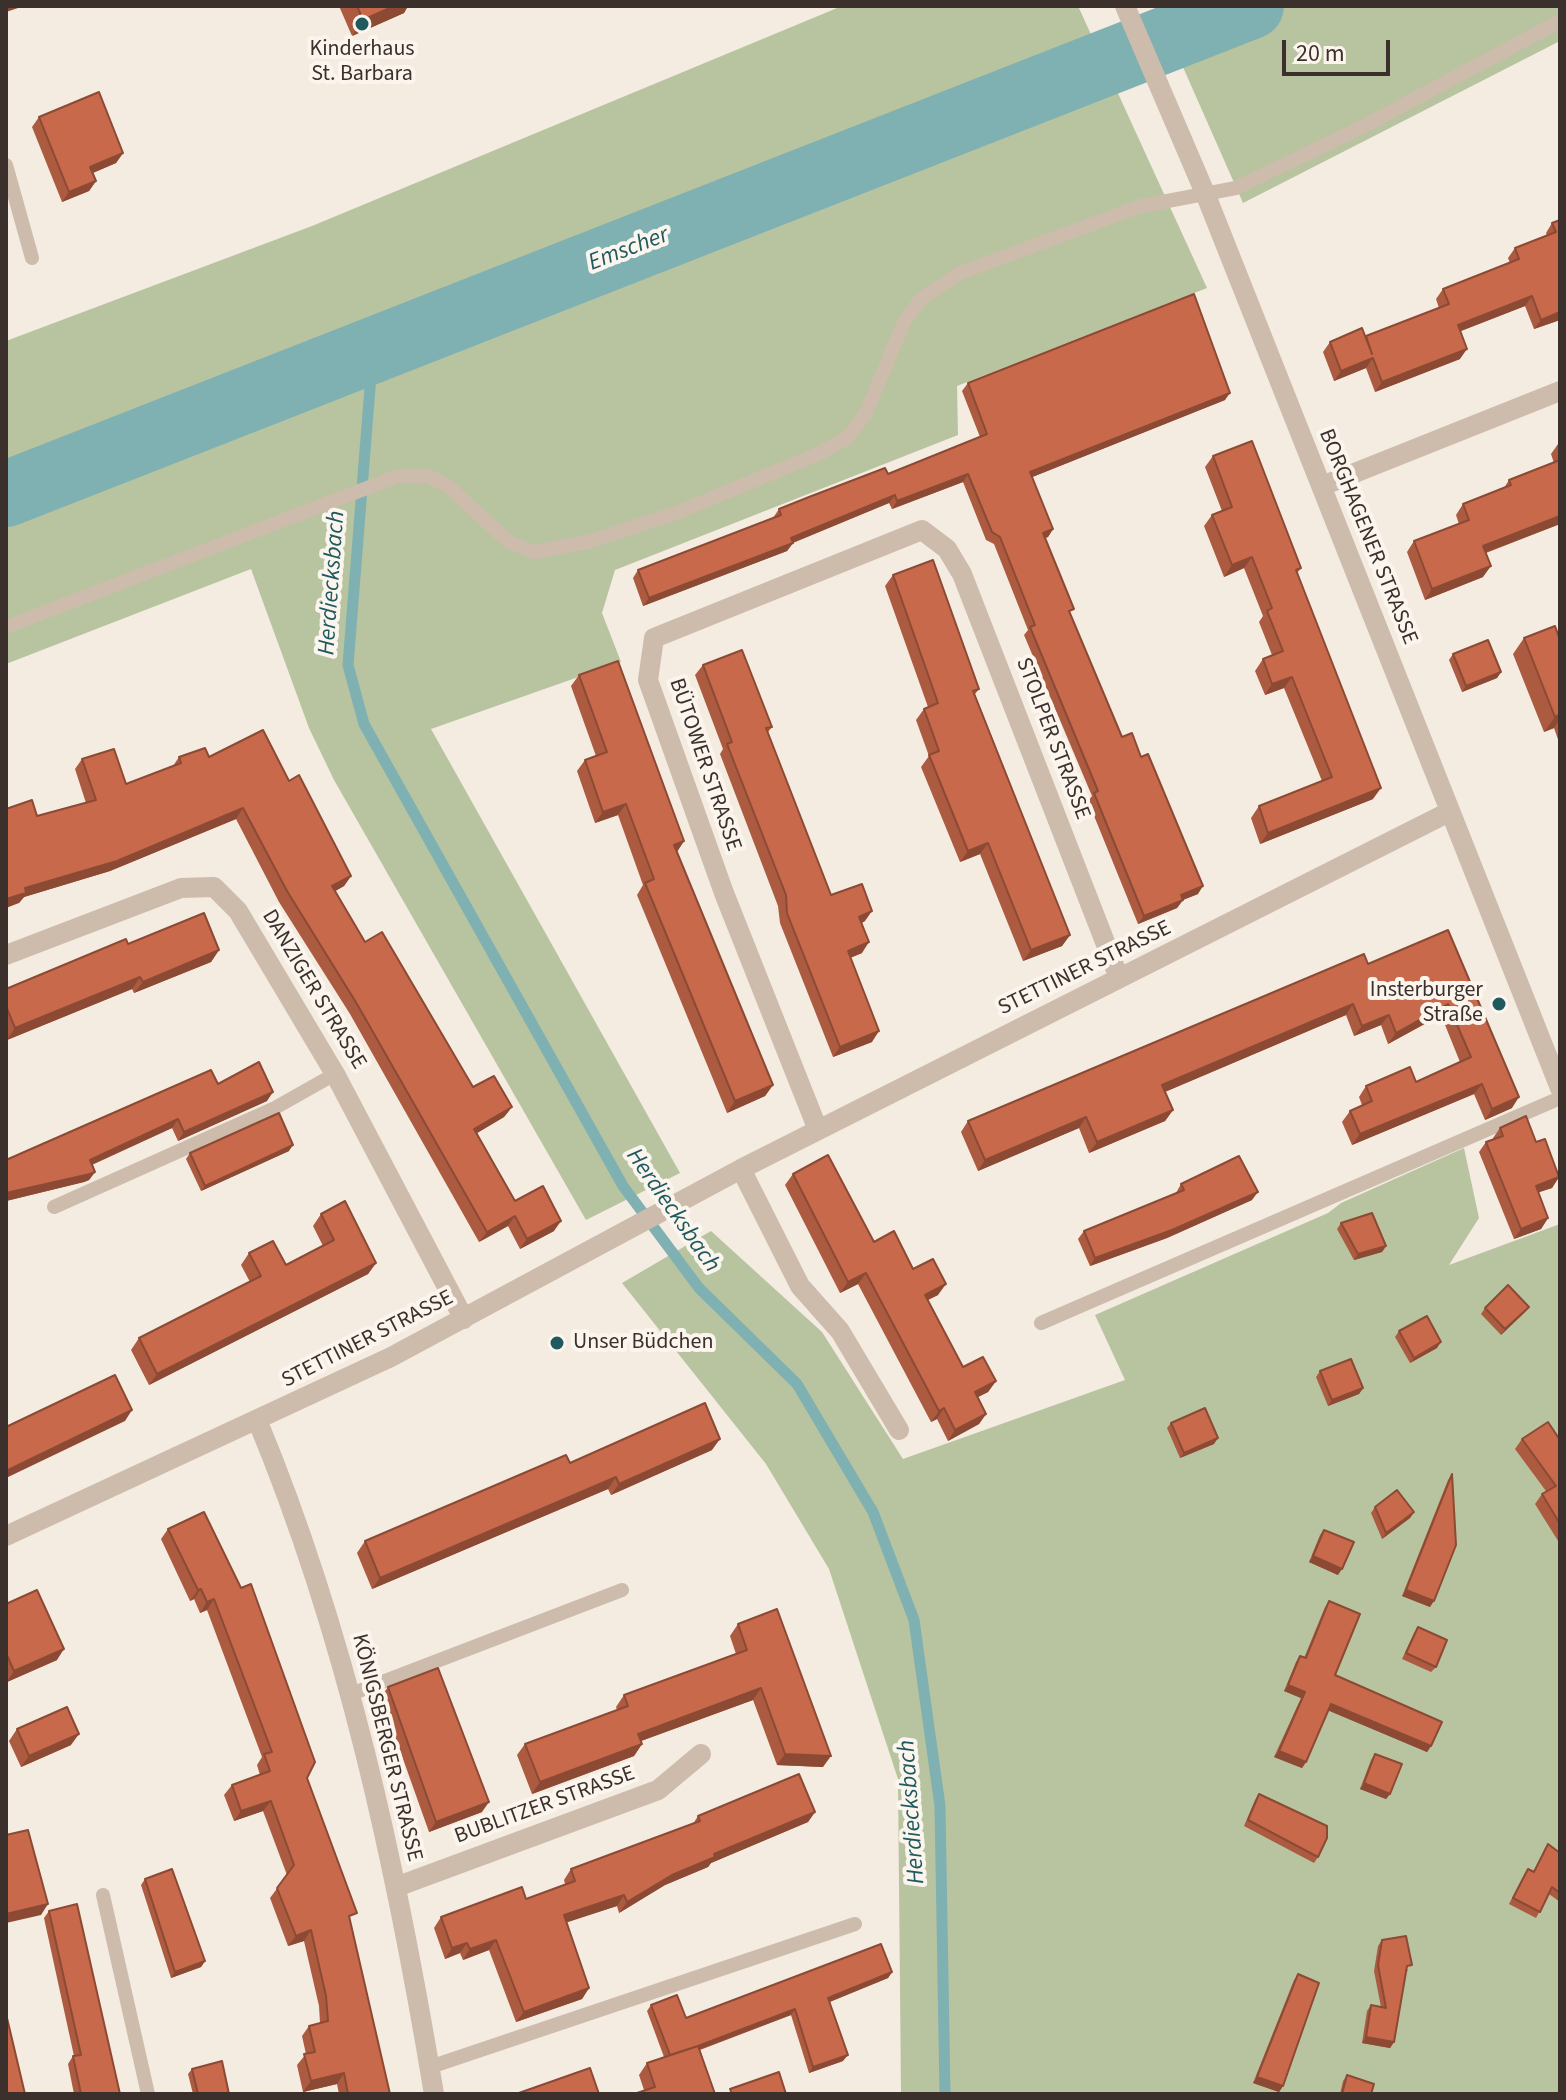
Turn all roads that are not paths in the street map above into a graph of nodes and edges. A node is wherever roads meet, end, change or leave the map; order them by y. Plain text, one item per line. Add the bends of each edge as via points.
1 (1125, 6) edge
2 (1560, 21) edge
3 (6, 165) edge
4 (1205, 193) junction
5 (32, 258) dead end
6 (1560, 391) edge
7 (1322, 486) junction
8 (922, 530) joint
9 (6, 627) edge
10 (1449, 812) junction
11 (6, 955) edge
12 (1119, 978) junction
13 (335, 1074) junction
14 (1560, 1088) edge
15 (1560, 1098) edge
16 (818, 1130) junction
17 (741, 1169) junction
18 (54, 1207) dead end
19 (464, 1319) junction
20 (1041, 1323) dead end
21 (258, 1422) junction
22 (899, 1430) dead end
23 (6, 1536) edge
24 (622, 1590) dead end
25 (351, 1694) junction
26 (701, 1754) dead end
27 (396, 1887) junction
28 (103, 1895) dead end
29 (855, 1924) dead end
30 (430, 2067) junction
31 (148, 2094) edge
32 (434, 2094) edge

1 - 4 street, BORGHAGENER STRASSE
2 - 4 lane via 1236,188
3 - 5 lane
4 - 7 street, BORGHAGENER STRASSE
4 - 9 lane via 1141,206 960,273 921,299 904,322 865,415 847,438 676,513 588,542 534,552 509,542 449,487 428,476 398,476
6 - 7 street
7 - 10 street, BORGHAGENER STRASSE
8 - 12 street, STOLPER STRASSE via 947,549 962,574
8 - 16 street, BÜTOWER STRASSE via 654,638 648,680 724,893
10 - 12 street, STETTINER STRASSE
10 - 14 street, BORGHAGENER STRASSE
11 - 13 street, DANZIGER STRASSE via 181,888 214,887 238,911
12 - 16 street, STETTINER STRASSE
13 - 18 lane via 273,1109
13 - 19 street, DANZIGER STRASSE
15 - 20 lane
16 - 17 street, STETTINER STRASSE
17 - 19 street, STETTINER STRASSE
17 - 22 street via 800,1286 840,1331
19 - 21 street, STETTINER STRASSE
21 - 23 street, STETTINER STRASSE
21 - 25 street, KÖNIGSBERGER STRASSE via 307,1549
24 - 25 lane
25 - 27 street, KÖNIGSBERGER STRASSE
26 - 27 street, BUBLITZER STRASSE via 658,1790
27 - 30 street, KÖNIGSBERGER STRASSE
28 - 31 lane
29 - 30 lane
30 - 32 street, KÖNIGSBERGER STRASSE

